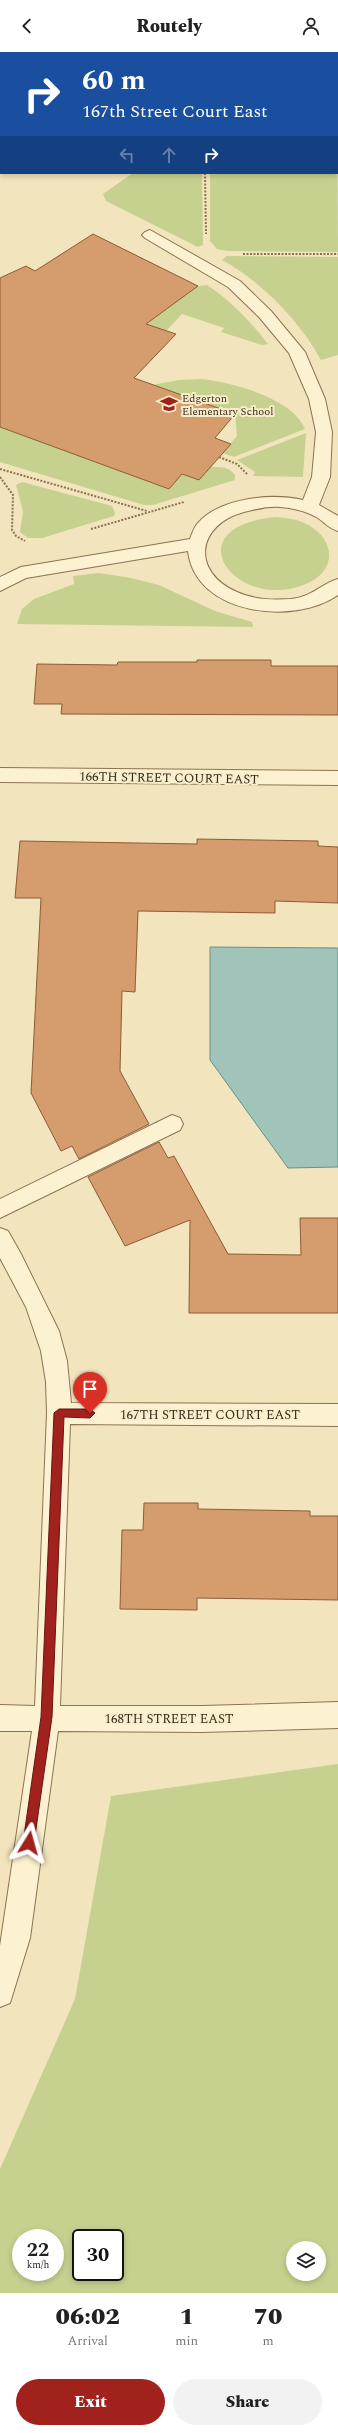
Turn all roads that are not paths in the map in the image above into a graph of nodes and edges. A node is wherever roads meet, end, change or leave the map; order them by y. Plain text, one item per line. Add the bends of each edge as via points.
1 (150, 235) dead end
2 (309, 508) junction
3 (338, 525) edge
4 (196, 544) junction
5 (0, 585) edge
6 (338, 585) edge
7 (0, 775) edge
8 (338, 778) edge
9 (172, 1124) dead end
10 (0, 1209) edge
11 (0, 1238) edge
12 (59, 1413) junction
13 (338, 1415) edge
14 (338, 1715) edge
15 (47, 1717) junction
16 (0, 1718) edge
17 (0, 1993) edge

1 - 2 street via 234,284 265,314 297,352 317,399 324,432 322,477
2 - 3 street via 322,513
2 - 4 street via 285,502 245,504 212,520 202,529
4 - 5 street via 21,573
4 - 6 street via 195,557 200,571 209,583 224,594 242,602 269,606 304,603 322,597
7 - 8 street, 166TH STREET COURT EAST
9 - 10 street
11 - 12 street via 48,1332 58,1380
12 - 13 street, 167TH STREET COURT EAST
12 - 15 street
14 - 15 street, 168TH STREET EAST via 202,1719
15 - 16 street, 168TH STREET EAST
15 - 17 street via 16,1938

